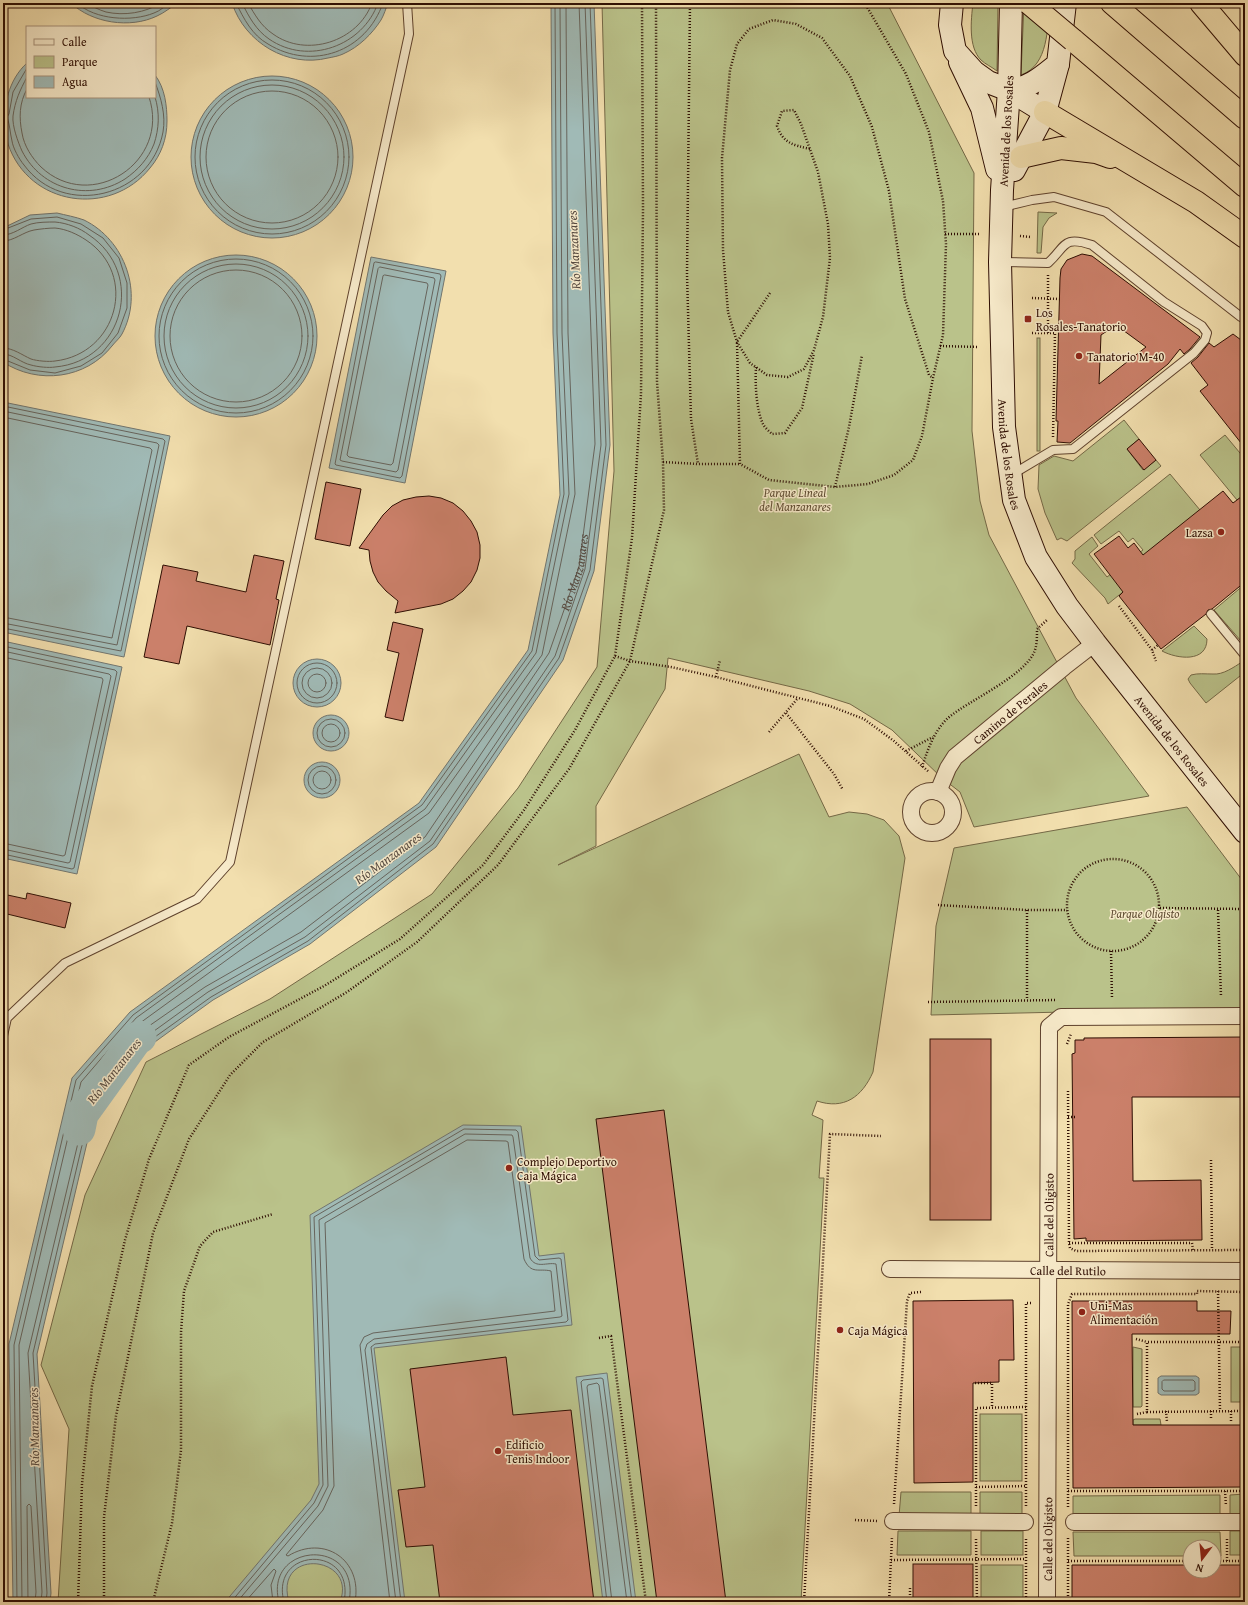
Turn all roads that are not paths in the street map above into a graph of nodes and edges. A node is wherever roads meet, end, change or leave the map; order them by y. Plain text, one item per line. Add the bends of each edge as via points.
1 (407, 3) edge
2 (952, 3) edge
3 (1011, 3) edge
4 (1029, 3) edge
5 (1065, 3) edge
6 (1112, 3) edge
7 (1201, 3) edge
8 (955, 51) junction
9 (1245, 55) edge
10 (1058, 64) junction
11 (1009, 90) junction
12 (1045, 112) junction
13 (1245, 118) edge
14 (1021, 157) junction
15 (1134, 165) junction
16 (1245, 186) edge
17 (1002, 199) junction
18 (1245, 237) edge
19 (1000, 262) junction
20 (1241, 317) dead end
21 (1010, 476) junction
22 (1211, 614) dead end
23 (1095, 643) junction
24 (1243, 652) dead end
25 (938, 792) dead end
26 (1245, 832) edge
27 (1245, 1016) edge
28 (3, 1036) edge
29 (890, 1269) dead end
30 (1047, 1271) junction
31 (1245, 1271) edge
32 (1071, 1518) road end
33 (893, 1521) road end
34 (1026, 1522) road end
35 (1245, 1522) edge
36 (1048, 1602) edge

1 - 28 lane via 410,34 230,862 198,899 65,963 7,1018
2 - 8 main road via 950,25
3 - 11 main road, Avenida de los Rosales
4 - 16 highway, bridge
5 - 10 main road
6 - 13 highway
7 - 9 highway
8 - 11 main road via 974,72 988,82
8 - 17 main road via 982,108
10 - 11 main road via 1020,90
10 - 12 main road
11 - 12 main road
11 - 17 main road, Avenida de los Rosales
12 - 14 main road
12 - 15 highway
14 - 15 highway via 1061,148 1096,152
14 - 17 main road
15 - 18 highway via 1196,202
17 - 19 main road, Avenida de los Rosales
17 - 20 lane via 1032,200 1054,197 1106,212
19 - 21 main road, Avenida de los Rosales via 1004,427
19 - 21 lane via 1048,263 1066,243 1078,240 1092,245 1164,302 1202,326 1207,333 1205,340 1194,353 1073,449 1053,450
21 - 23 main road, Avenida de los Rosales via 1014,500 1036,557 1067,606
22 - 24 lane
23 - 25 street, Camino de Perales via 955,757
23 - 26 main road, Avenida de los Rosales
27 - 30 street, Calle del Oligisto via 1061,1017 1049,1027
29 - 30 street, Calle del Rutilo
30 - 31 street, Calle del Rutilo
30 - 36 street, Calle del Oligisto
32 - 35 street
33 - 34 street

